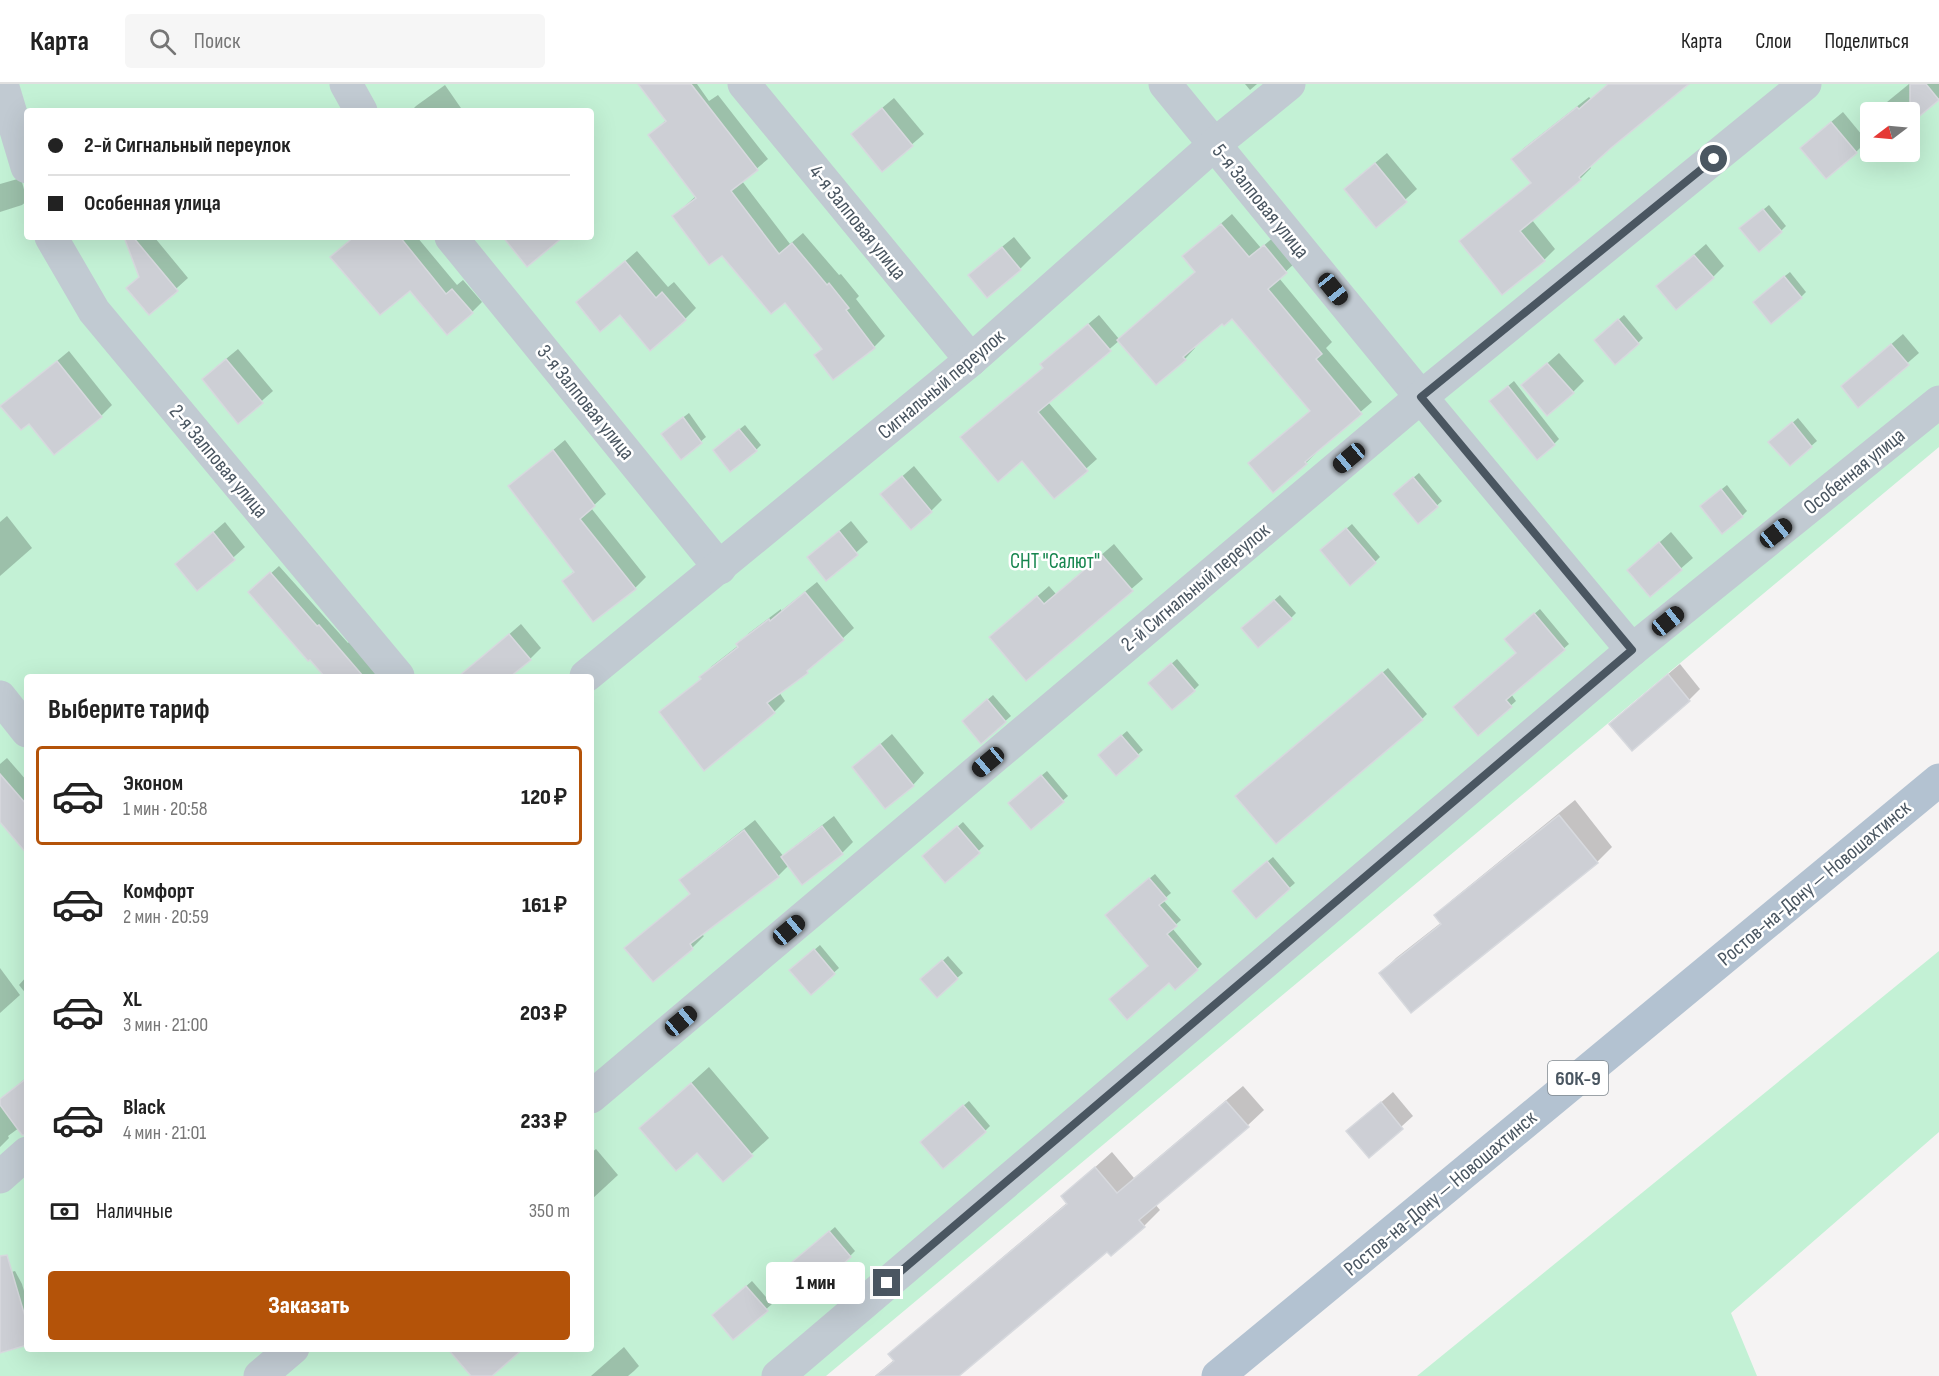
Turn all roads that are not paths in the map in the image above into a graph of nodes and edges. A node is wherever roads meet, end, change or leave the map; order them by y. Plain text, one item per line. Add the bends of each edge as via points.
1 (2, 84) edge
2 (346, 84) edge
3 (744, 84) edge
4 (1166, 84) edge
5 (1289, 84) edge
6 (1805, 84) edge
7 (359, 108) edge
8 (1215, 144) junction
9 (24, 157) edge
10 (53, 240) edge
11 (453, 240) edge
12 (971, 360) junction
13 (1421, 397) junction
14 (1939, 402) edge
15 (720, 567) junction
16 (1632, 650) junction
17 (396, 674) edge
18 (588, 674) edge
19 (0, 697) edge
20 (24, 726) edge
21 (1939, 780) edge
22 (594, 1094) edge
23 (24, 1156) edge
24 (0, 1177) edge
25 (288, 1352) edge
26 (260, 1376) edge
27 (778, 1376) edge
28 (1218, 1376) edge

1 - 9 street
2 - 7 street
3 - 12 street, 4-я Залповая улица
4 - 8 street, 5-я Залповая улица
5 - 8 street, Сигнальный переулок
6 - 13 street, 2-й Сигнальный переулок
8 - 12 street, Сигнальный переулок
8 - 13 street, 5-я Залповая улица
10 - 17 street, 2-я Залповая улица via 94,311
11 - 15 street, 3-я Залповая улица
12 - 15 street, Сигнальный переулок
13 - 16 street, 5-я Залповая улица
13 - 22 street, 2-й Сигнальный переулок
14 - 16 street, Особенная улица
15 - 18 street, Сигнальный переулок
16 - 27 street, Особенная улица
19 - 20 street
21 - 28 main road, Ростов-на-Дону — Новошахтинск / 60К-9
23 - 24 street
25 - 26 street

